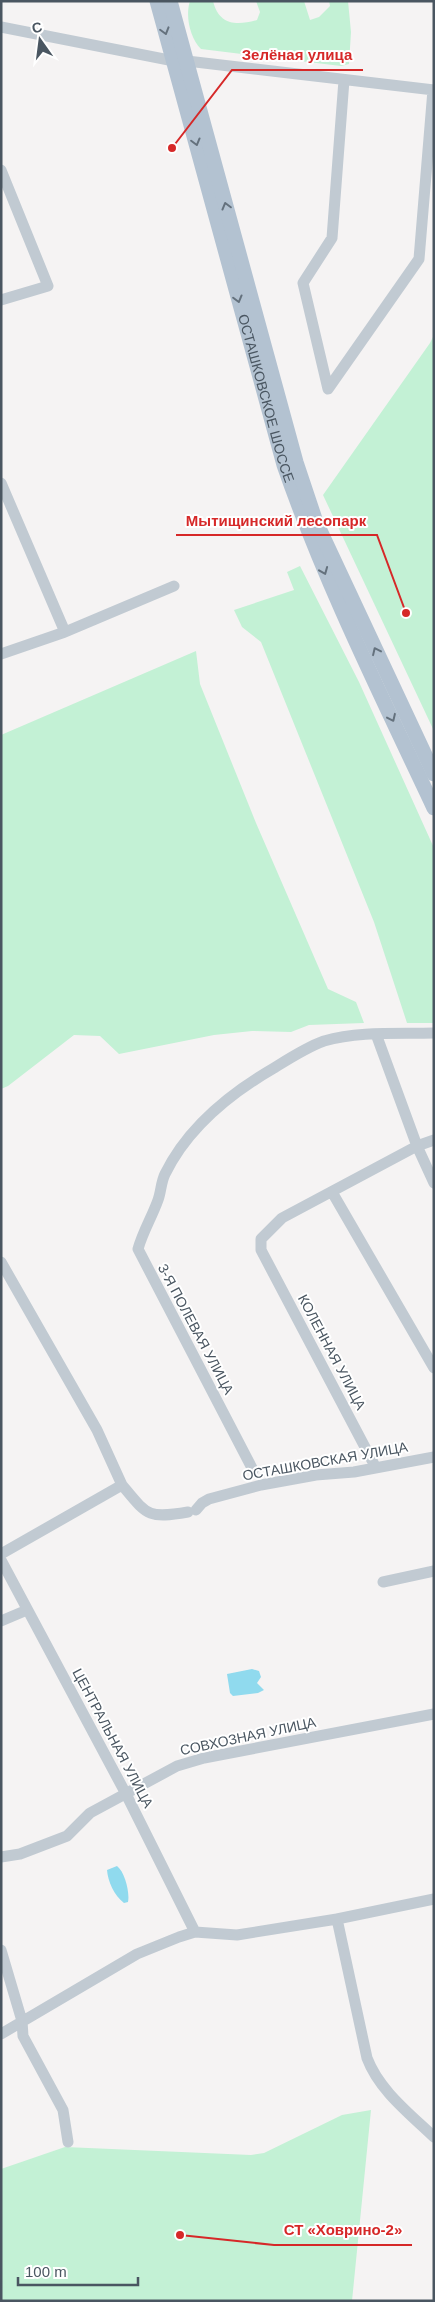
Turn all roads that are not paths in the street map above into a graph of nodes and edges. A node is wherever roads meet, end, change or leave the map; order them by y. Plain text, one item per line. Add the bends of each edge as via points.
1 (157, 1) edge
2 (170, 1) edge
3 (1, 26) edge
4 (180, 61) junction
5 (344, 80) junction
6 (433, 90) edge
7 (1, 170) edge
8 (1, 300) edge
9 (1, 483) edge
10 (174, 586) dead end
11 (65, 632) junction
12 (1, 654) edge
13 (434, 774) edge
14 (434, 808) edge
15 (434, 1033) edge
16 (376, 1034) junction
17 (434, 1140) edge
18 (417, 1146) junction
19 (434, 1184) edge
20 (332, 1192) junction
21 (1, 1262) edge
22 (434, 1368) edge
23 (434, 1456) edge
24 (376, 1468) junction
25 (253, 1470) dead end
26 (122, 1485) junction
27 (1, 1554) edge
28 (1, 1560) edge
29 (434, 1571) edge
30 (383, 1582) dead end
31 (27, 1610) junction
32 (1, 1621) edge
33 (434, 1714) edge
34 (126, 1794) junction
35 (1, 1856) edge
36 (434, 1899) edge
37 (337, 1919) junction
38 (195, 1932) junction
39 (1, 1950) edge
40 (22, 2021) junction
41 (1, 2034) edge
42 (434, 2137) edge
43 (68, 2142) dead end

1 -> 4 main road, ОСТАШКОВСКОЕ ШОССЕ
2 - 4 main road, ОСТАШКОВСКОЕ ШОССЕ
3 - 4 street
4 - 5 street
13 -> 4 main road, ОСТАШКОВСКОЕ ШОССЕ via 316,522
4 -> 14 main road, ОСТАШКОВСКОЕ ШОССЕ via 284,465 329,582
5 - 6 street
5 - 6 street via 332,238 303,283 328,389 419,259
7 - 8 street via 48,286
9 - 11 street
10 - 11 street
11 - 12 street
15 - 16 street
16 - 18 street
16 - 25 street, 3-Я ПОЛЕВАЯ УЛИЦА via 324,1041 229,1096 198,1125 180,1148 164,1176 159,1199 138,1248
17 - 18 street
18 - 19 street
18 - 20 street
20 - 22 street
20 - 24 street, КОЛЕННАЯ УЛИЦА via 282,1218 261,1239 261,1250
21 - 26 street, ОСТАШКОВСКАЯ УЛИЦА via 97,1430
23 - 24 street, ОСТАШКОВСКАЯ УЛИЦА
24 - 26 street, ОСТАШКОВСКАЯ УЛИЦА via 261,1485 209,1499 192,1511 163,1516 152,1515 142,1509
26 - 27 street
28 - 31 street, ЦЕНТРАЛЬНАЯ УЛИЦА
29 - 30 street
31 - 32 street
31 - 34 street, ЦЕНТРАЛЬНАЯ УЛИЦА
33 - 34 street, СОВХОЗНАЯ УЛИЦА via 204,1758 177,1766
34 - 35 street, СОВХОЗНАЯ УЛИЦА via 90,1813 67,1836 20,1854
34 - 38 street, ЦЕНТРАЛЬНАЯ УЛИЦА
36 - 37 street
37 - 38 street via 237,1935
37 - 42 street via 372,2072
38 - 40 street via 138,1954
39 - 40 street
40 - 41 street
40 - 43 street via 23,2036 63,2110

